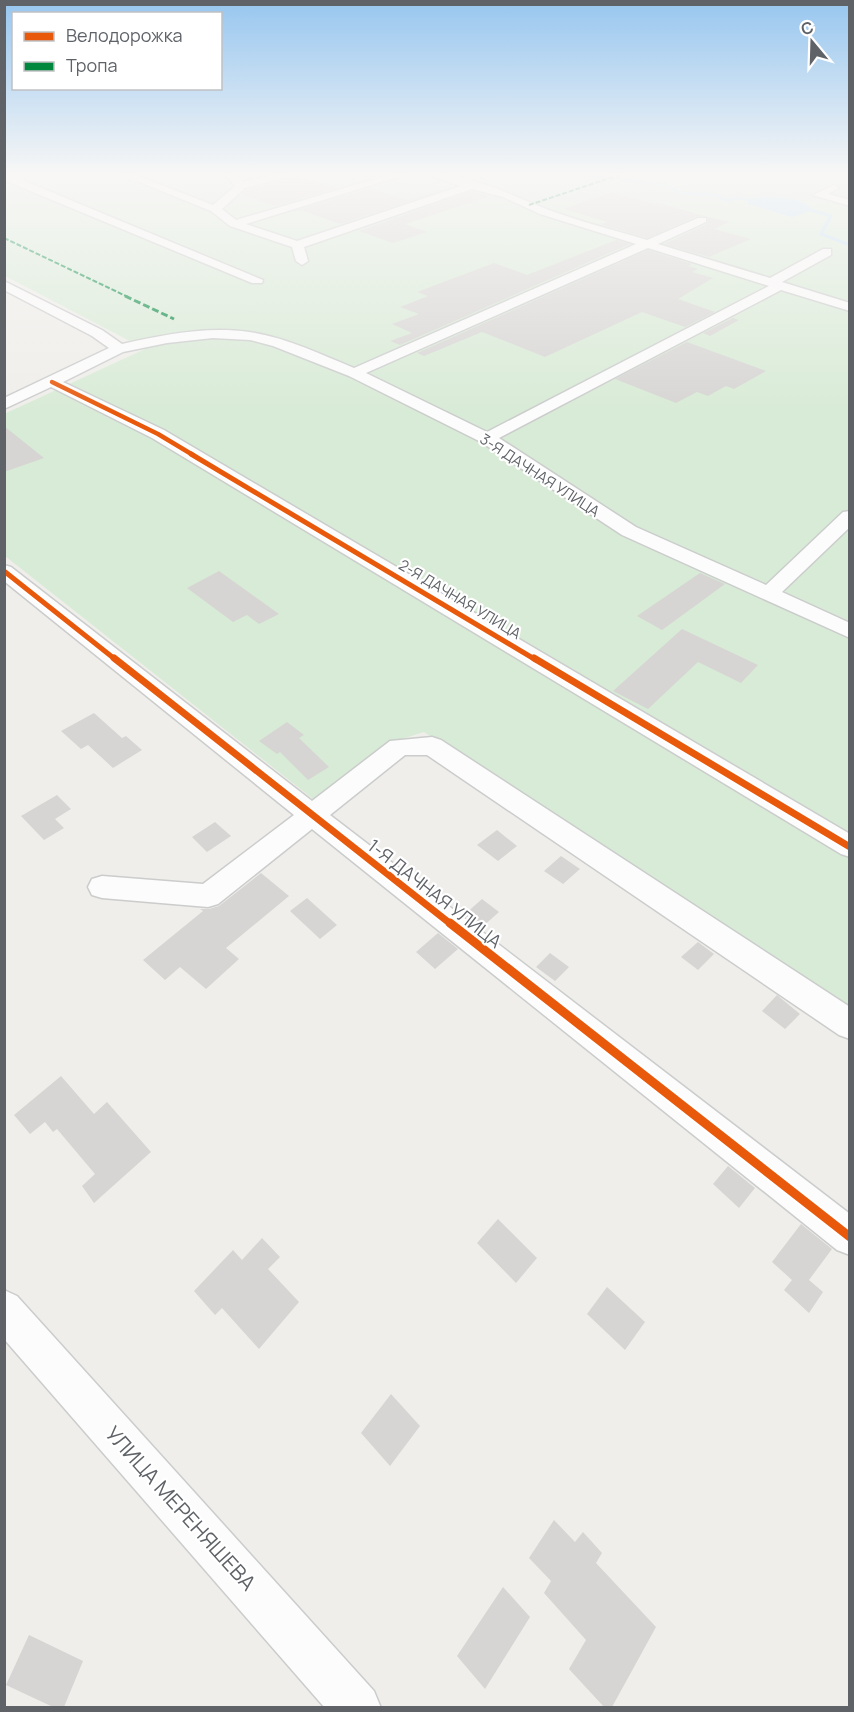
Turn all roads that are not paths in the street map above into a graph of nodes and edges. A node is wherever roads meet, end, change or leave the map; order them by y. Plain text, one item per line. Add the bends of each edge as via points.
1 (196, 255) edge
2 (300, 255) edge
3 (622, 255) edge
4 (683, 255) edge
5 (822, 255) edge
6 (302, 261) dead end
7 (257, 280) dead end
8 (776, 283) junction
9 (4, 285) edge
10 (849, 307) edge
11 (119, 349) junction
12 (354, 373) junction
13 (52, 382) junction
14 (4, 404) edge
15 (487, 438) junction
16 (849, 516) edge
17 (4, 571) edge
18 (768, 594) junction
19 (849, 632) edge
20 (312, 815) junction
21 (849, 847) edge
22 (102, 887) dead end
23 (849, 1025) edge
24 (849, 1237) edge
25 (4, 1310) edge
26 (357, 1707) edge

1 - 7 street
2 - 6 street
3 - 12 street
4 - 8 street
5 - 8 street
8 - 10 street
8 - 15 street via 746,305
9 - 11 street via 98,333
11 - 12 street, 3-Я ДАЧНАЯ УЛИЦА via 196,336 250,336
11 - 13 street, 3-Я ДАЧНАЯ УЛИЦА
12 - 15 street, 3-Я ДАЧНАЯ УЛИЦА
13 - 14 street, 3-Я ДАЧНАЯ УЛИЦА
13 - 21 street, 2-Я ДАЧНАЯ УЛИЦА via 158,434
15 - 18 street, 3-Я ДАЧНАЯ УЛИЦА via 629,531
16 - 18 street
17 - 20 street, 1-Я ДАЧНАЯ УЛИЦА
18 - 19 street, 3-Я ДАЧНАЯ УЛИЦА
20 - 22 street via 208,896
20 - 23 street via 399,747 432,746
20 - 24 street, 1-Я ДАЧНАЯ УЛИЦА
25 - 26 street, УЛИЦА МЕРЕНЯШЕВА

